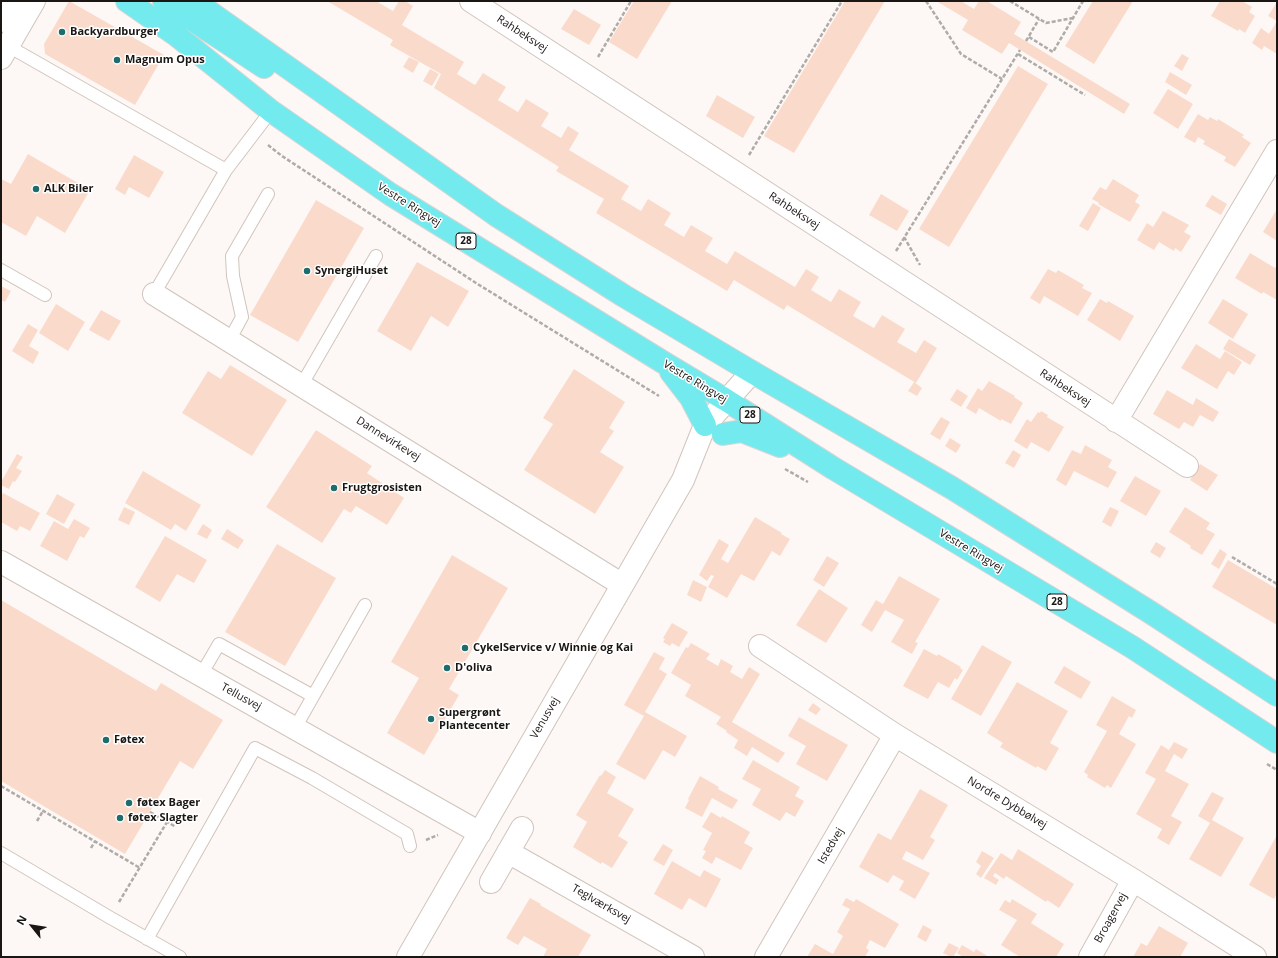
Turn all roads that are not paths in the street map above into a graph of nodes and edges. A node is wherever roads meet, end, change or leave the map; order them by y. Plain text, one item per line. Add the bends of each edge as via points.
1 (12, 1) edge
2 (34, 1) edge
3 (127, 1) edge
4 (164, 1) edge
5 (194, 1) edge
6 (471, 1) edge
7 (1, 22) edge
8 (4, 52) edge
9 (271, 111) junction
10 (1277, 151) edge
11 (226, 170) junction
12 (268, 194) dead end
13 (496, 215) junction
14 (376, 256) dead end
15 (1, 270) edge
16 (154, 294) joint
17 (45, 295) dead end
18 (229, 341) junction
19 (666, 364) junction
20 (752, 372) junction
21 (302, 386) junction
22 (726, 400) junction
23 (1116, 421) junction
24 (714, 429) junction
25 (1187, 466) dead end
26 (833, 468) junction
27 (1, 562) edge
28 (621, 584) junction
29 (365, 605) dead end
30 (760, 646) dead end
31 (201, 675) junction
32 (1277, 695) edge
33 (313, 696) junction
34 (295, 728) junction
35 (895, 735) junction
36 (1277, 742) edge
37 (522, 828) dead end
38 (480, 833) junction
39 (410, 846) dead end
40 (508, 852) junction
41 (1, 853) edge
42 (1133, 880) junction
43 (491, 882) dead end
44 (147, 939) junction
45 (180, 957) edge
46 (408, 957) edge
47 (693, 957) edge
48 (766, 957) edge
49 (1090, 957) edge
50 (1255, 957) edge

1 - 7 street
2 - 8 street
3 - 9 main road, Vestre Ringvej / 28 via 176,35
4 - 13 main road
5 - 13 main road
6 - 23 street, Rahbeksvej
8 - 11 lane
9 - 11 lane
9 - 19 main road, Vestre Ringvej / 28 via 390,194
10 - 23 street
11 - 16 lane
12 - 18 lane via 232,256 233,276 242,317
13 - 20 main road via 624,296
14 - 21 lane
15 - 17 lane
16 - 18 street, Dannevirkevej
18 - 21 street, Dannevirkevej
19 - 22 main road, Vestre Ringvej / 28
19 - 24 main road, 28
20 - 22 street, Venusvej
20 - 32 main road via 958,492
21 - 28 street, Dannevirkevej
22 - 24 street, Venusvej
22 - 26 main road, Vestre Ringvej / 28
23 - 25 street, Rahbeksvej
24 - 26 main road, 28 via 742,431
24 - 28 street, Venusvej via 708,448 682,480
26 - 36 main road, Vestre Ringvej / 28 via 1132,647
27 - 31 street, Tellusvej
28 - 38 street, Venusvej
29 - 33 lane
30 - 35 street, Nordre Dybbølvej
31 - 33 lane via 219,644
31 - 34 street, Tellusvej
33 - 34 lane
34 - 38 street, Tellusvej
35 - 42 street, Nordre Dybbølvej
35 - 48 street, Istedvej
37 - 40 street
38 - 46 street, Venusvej
39 - 44 lane via 407,834 255,748
40 - 43 street
40 - 47 street, Teglværksvej
41 - 44 lane
42 - 49 street, Broagervej
42 - 50 street, Nordre Dybbølvej
44 - 45 lane

